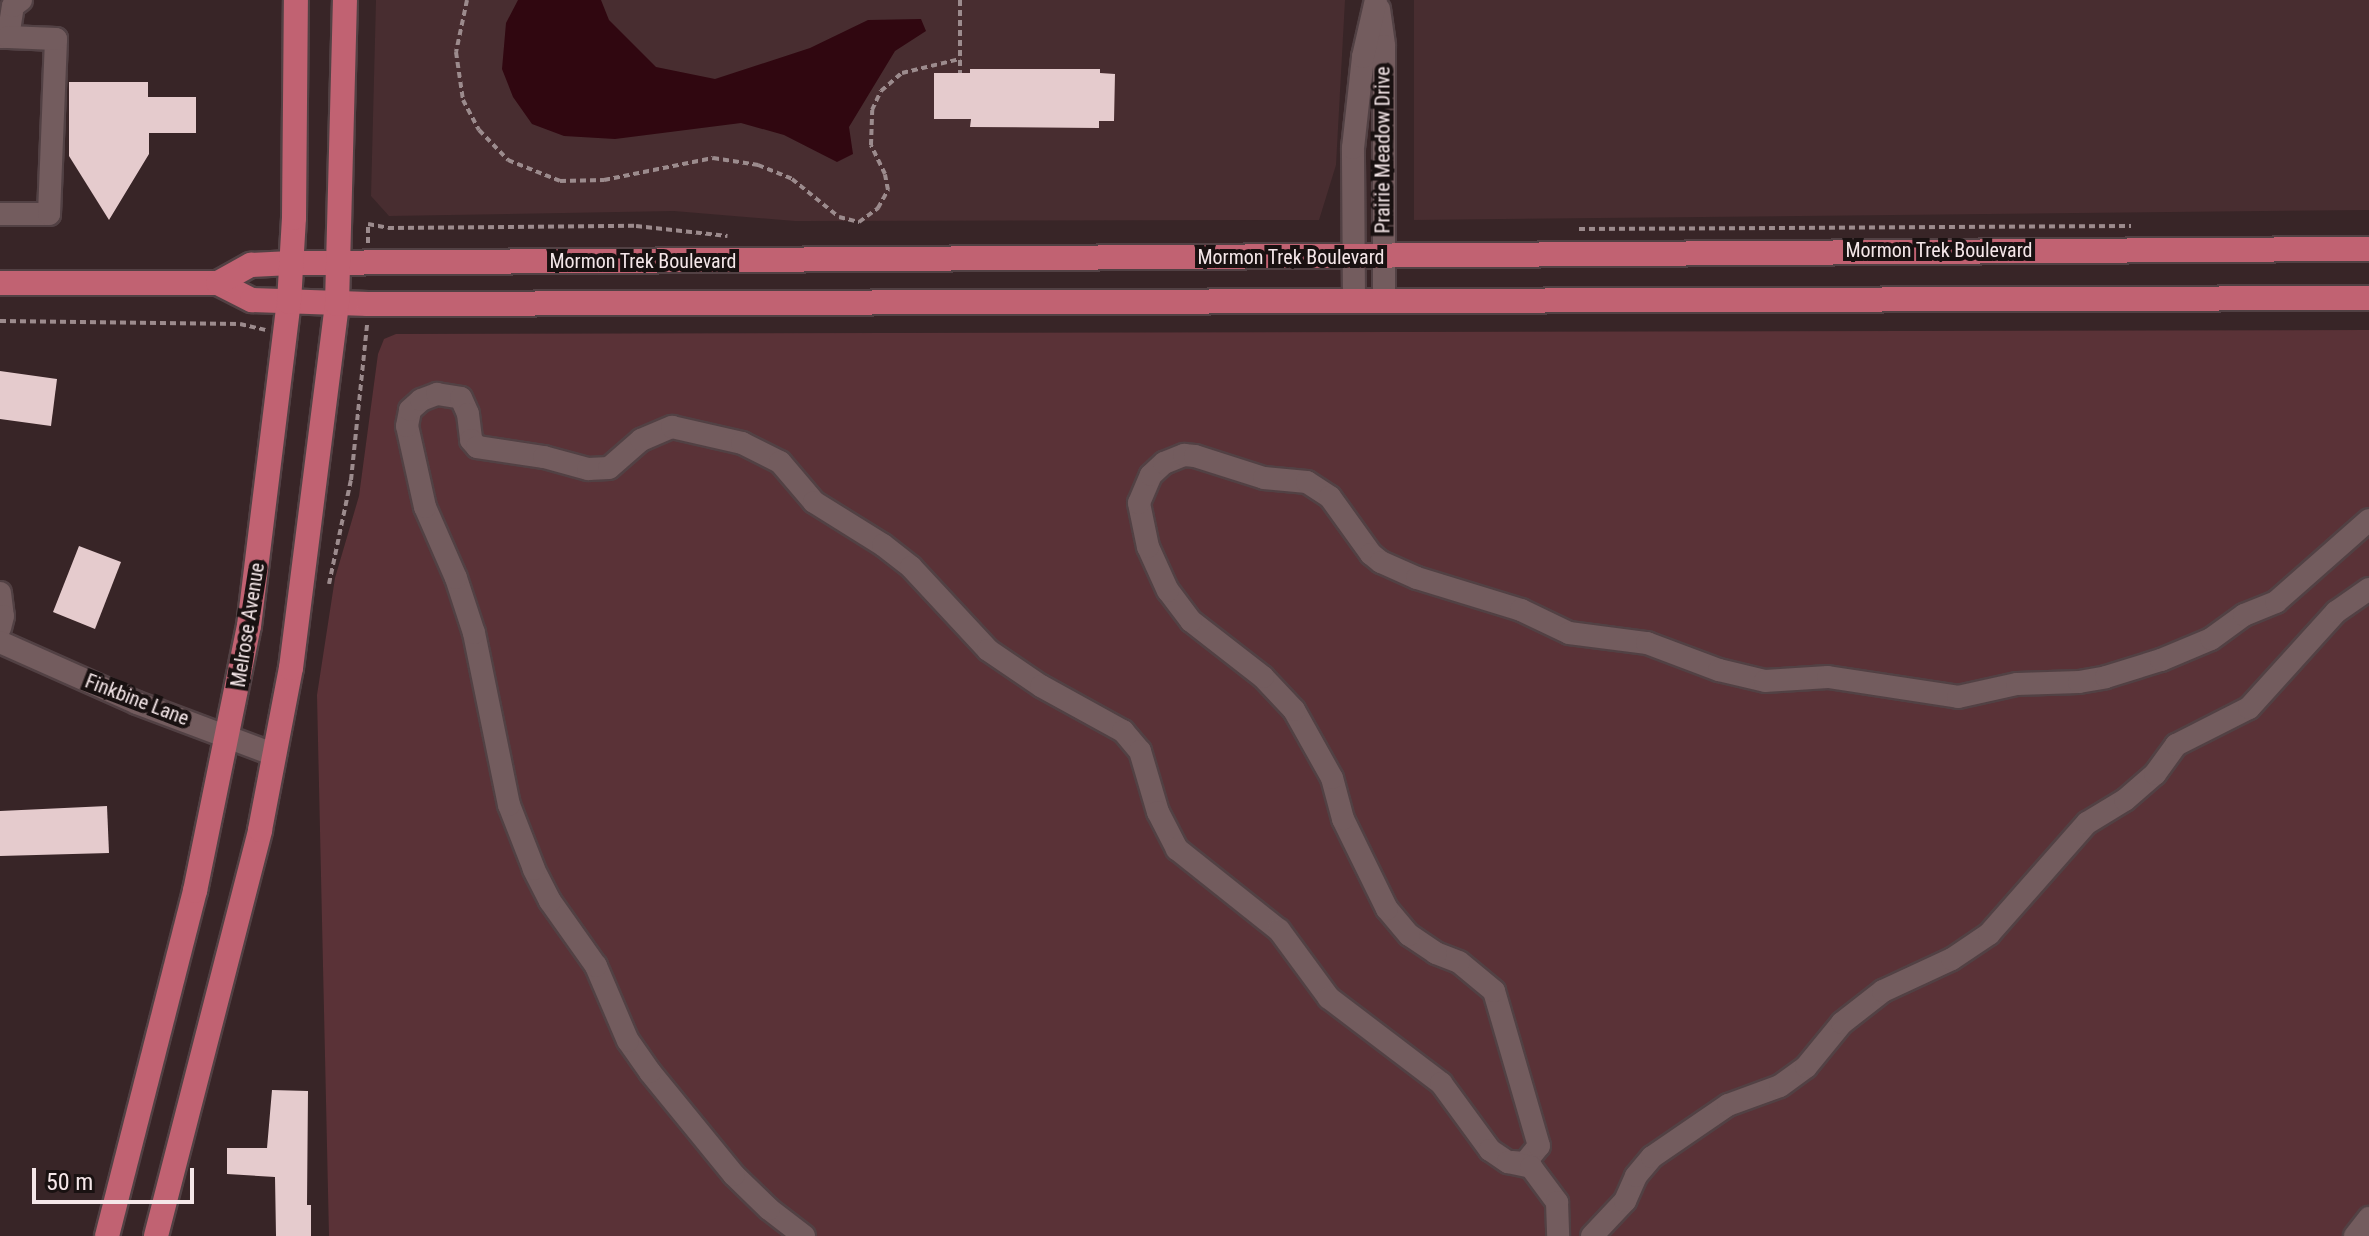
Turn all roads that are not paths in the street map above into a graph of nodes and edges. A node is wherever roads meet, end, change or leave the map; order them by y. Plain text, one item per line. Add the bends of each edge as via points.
1 (21, 0) edge
2 (296, 0) edge
3 (345, 0) edge
4 (1377, 0) edge
5 (4, 37) edge
6 (0, 214) edge
7 (2369, 249) edge
8 (1353, 257) junction
9 (1383, 257) junction
10 (340, 262) junction
11 (291, 263) junction
12 (0, 283) edge
13 (218, 283) junction
14 (2369, 298) edge
15 (1354, 300) junction
16 (1384, 300) junction
17 (289, 302) junction
18 (337, 304) junction
19 (2369, 520) edge
20 (2369, 589) edge
21 (0, 593) edge
22 (0, 628) edge
23 (0, 642) edge
24 (229, 740) junction
25 (275, 755) junction
26 (1508, 1162) junction
27 (2369, 1218) edge
28 (107, 1236) edge
29 (156, 1236) edge
30 (804, 1236) edge
31 (1558, 1236) edge
32 (1592, 1236) edge
33 (2355, 1236) edge

1 - 5 street via 13,6
2 - 11 main road, Melrose Avenue
3 - 10 main road
4 - 8 street, Prairie Meadow Drive via 1357,106
4 - 9 street, Prairie Meadow Drive via 1384,46
5 - 6 street via 56,39 49,214
7 - 9 main road, Mormon Trek Boulevard
8 - 9 main road, Mormon Trek Boulevard
8 - 10 main road, Mormon Trek Boulevard
8 - 15 street, Prairie Meadow Drive
9 - 16 street, Prairie Meadow Drive
10 - 11 main road, Mormon Trek Boulevard
10 - 18 main road
11 - 13 main road, Mormon Trek Boulevard via 251,265
11 - 17 main road, Melrose Avenue
12 - 13 main road, Mormon Trek Boulevard
13 - 17 main road, Mormon Trek Boulevard via 252,300
14 - 16 main road, Mormon Trek Boulevard
15 - 16 main road, Mormon Trek Boulevard
15 - 18 main road, Mormon Trek Boulevard
17 - 18 main road, Mormon Trek Boulevard
17 - 24 main road, Melrose Avenue via 264,526
18 - 25 main road via 311,528
19 - 26 street via 2276,602 2244,615 2211,639 2106,677 2017,684 1958,697 1828,677 1765,681 1647,643 1569,633 1521,610 1381,562 1330,497 1307,482 1264,478 1195,456 1164,463 1151,475 1139,503 1148,547 1168,591 1191,621 1263,677 1294,710 1332,778 1343,819 1387,909 1409,935 1459,962 1494,991 1539,1146 1525,1163
20 - 32 street via 2336,612 2249,708 2176,745 2155,774 2087,823 1989,934 1944,963 1883,991 1842,1023 1806,1067 1780,1086 1728,1105 1652,1157 1625,1201
21 - 22 street
23 - 24 street, Finkbine Lane
24 - 25 street, Finkbine Lane
24 - 28 main road, Melrose Avenue
25 - 29 main road
26 - 30 street via 1490,1150 1441,1083 1329,998 1279,930 1177,849 1158,812 1140,751 1123,731 988,650 911,567 814,502 780,462 742,443 672,427 641,440 609,468 588,469 477,447 461,398 437,394 421,400 410,410 407,426 425,507 474,633 509,805 534,869 596,966 628,1041 650,1072 734,1175
26 - 31 street via 1531,1167 1544,1181 1557,1202
27 - 33 street

